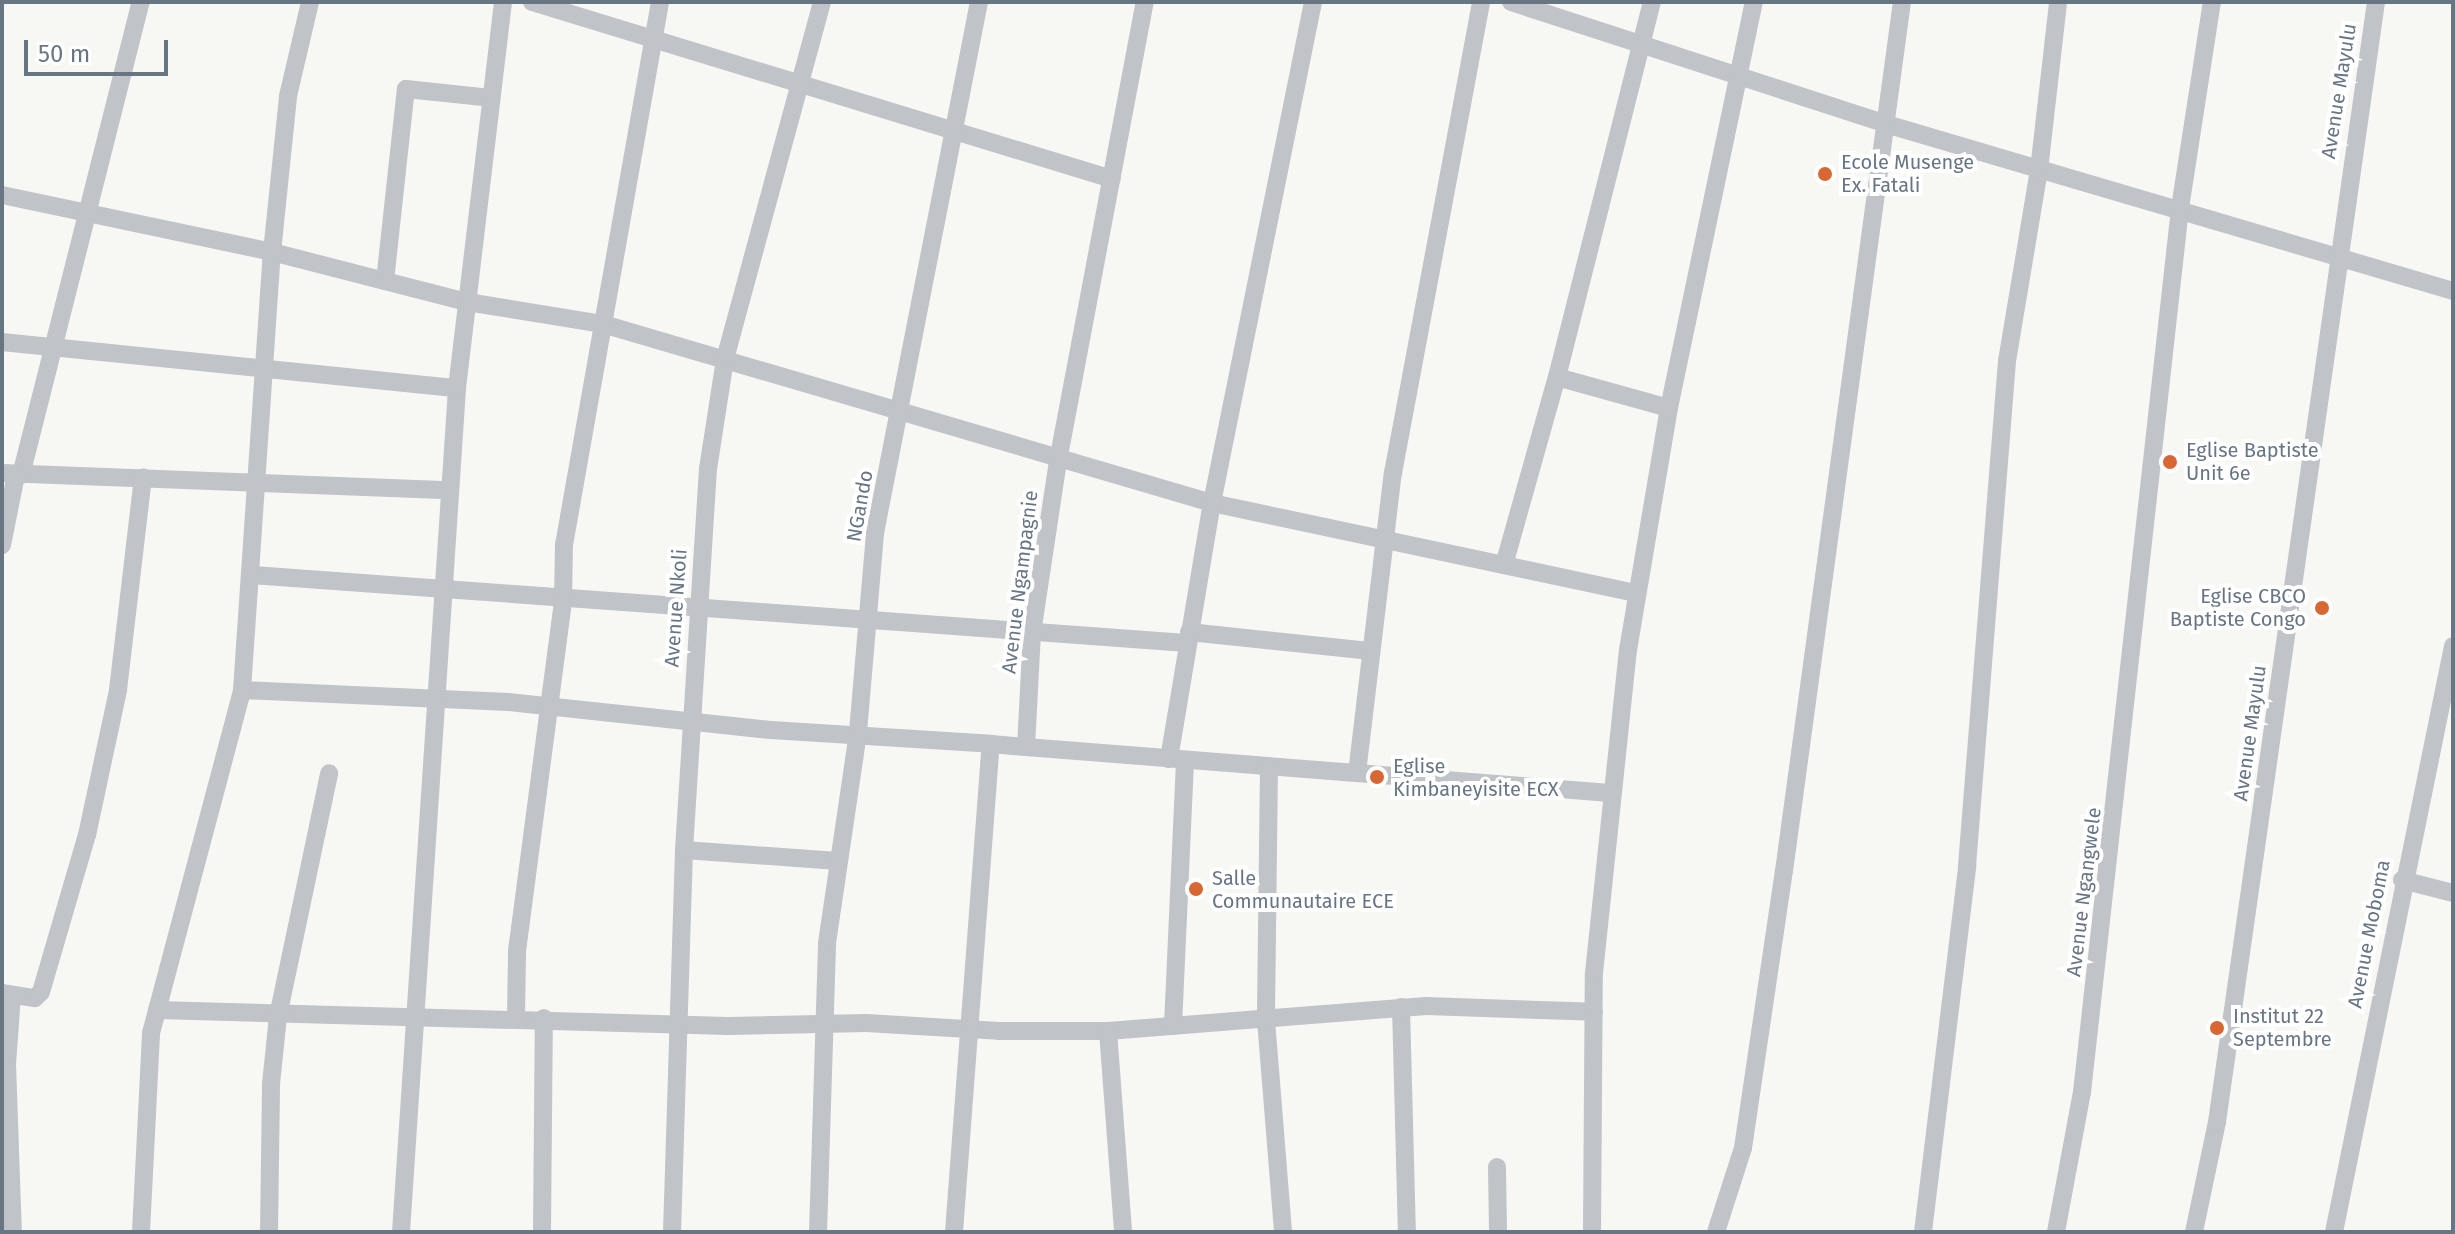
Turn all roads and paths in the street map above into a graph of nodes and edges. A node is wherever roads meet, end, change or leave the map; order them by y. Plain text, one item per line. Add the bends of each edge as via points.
1 (141, 2) edge
2 (310, 2) edge
3 (503, 2) edge
4 (532, 2) edge
5 (660, 2) edge
6 (822, 2) edge
7 (979, 2) edge
8 (1145, 2) edge
9 (1313, 2) edge
10 (1481, 2) edge
11 (1511, 2) edge
12 (1652, 2) edge
13 (1754, 2) edge
14 (1902, 2) edge
15 (2058, 2) edge
16 (2212, 2) edge
17 (2376, 2) edge
18 (653, 40) junction
19 (1641, 41) junction
20 (1738, 74) junction
21 (800, 84) junction
22 (491, 98) junction
23 (1886, 124) junction
24 (955, 130) junction
25 (2039, 170) junction
26 (1112, 179) junction
27 (2, 195) edge
28 (2180, 208) junction
29 (87, 213) junction
30 (272, 252) junction
31 (2336, 255) junction
32 (385, 281) junction
33 (2453, 291) edge
34 (467, 302) junction
35 (603, 324) junction
36 (2, 342) edge
37 (52, 347) junction
38 (725, 359) junction
39 (265, 369) junction
40 (1557, 377) junction
41 (457, 388) junction
42 (1669, 408) junction
43 (902, 411) junction
44 (1058, 461) junction
45 (13, 475) edge
46 (143, 477) junction
47 (258, 480) junction
48 (449, 490) junction
49 (1212, 503) junction
50 (1384, 540) junction
51 (2, 545) edge
52 (1504, 565) junction
53 (252, 575) junction
54 (442, 592) junction
55 (1637, 593) junction
56 (563, 601) junction
57 (698, 610) junction
58 (868, 618) junction
59 (1032, 633) junction
60 (1188, 638) junction
61 (2453, 646) edge
62 (1369, 651) junction
63 (242, 690) junction
64 (435, 700) junction
65 (548, 706) junction
66 (690, 718) junction
67 (858, 732) junction
68 (991, 744) junction
69 (1026, 747) junction
70 (1177, 760) junction
71 (1269, 767) junction
72 (329, 773) dead end
73 (1357, 773) junction
74 (1610, 793) junction
75 (684, 850) junction
76 (838, 861) junction
77 (2402, 880) junction
78 (2453, 893) edge
79 (7, 994) edge
80 (1401, 1007) junction
81 (157, 1010) junction
82 (1594, 1012) junction
83 (278, 1016) junction
84 (516, 1017) junction
85 (412, 1018) junction
86 (544, 1018) junction
87 (1266, 1020) junction
88 (822, 1024) junction
89 (677, 1025) junction
90 (1173, 1026) junction
91 (965, 1029) junction
92 (1108, 1031) junction
93 (1497, 1167) dead end
94 (13, 1232) edge
95 (141, 1232) edge
96 (269, 1232) edge
97 (401, 1232) edge
98 (542, 1232) edge
99 (672, 1232) edge
100 (818, 1232) edge
101 (954, 1232) edge
102 (1123, 1232) edge
103 (1283, 1232) edge
104 (1407, 1232) edge
105 (1498, 1232) edge
106 (1592, 1232) edge
107 (1716, 1232) edge
108 (1923, 1232) edge
109 (2056, 1232) edge
110 (2194, 1232) edge
111 (2334, 1232) edge

1 - 29 street
2 - 30 street via 288,96
3 - 22 street
4 - 18 street
5 - 18 street
6 - 21 street, Avenue Nkoli
7 - 24 street, NGando
8 - 26 street, Avenue Ngampagnie
9 - 49 street
10 - 50 street
11 - 19 street
12 - 19 street
13 - 20 street
14 - 23 street
15 - 25 street
16 - 28 street, Avenue Ngangwele
17 - 31 street, Avenue Mayulu
18 - 21 street
18 - 35 street
19 - 20 street
19 - 40 street
20 - 23 street
20 - 42 street
21 - 24 street
21 - 38 street, Avenue Nkoli
22 - 32 street via 406,89
22 - 34 street
23 - 25 street
23 - 107 street via 1745,1132
24 - 26 street
24 - 43 street, NGando
25 - 28 street
25 - 108 street via 2007,361 1966,881
26 - 44 street, Avenue Ngampagnie
27 - 29 street
28 - 31 street
28 - 109 street, Avenue Ngangwele via 2082,1092
29 - 30 street
29 - 37 street
30 - 32 street
30 - 39 street
31 - 33 street
31 - 110 street, Avenue Mayulu via 2221,1091
32 - 34 street
34 - 35 street
34 - 41 street
35 - 38 street
35 - 56 street via 564,545
36 - 37 street
37 - 39 street
37 - 45 street
38 - 43 street
38 - 57 street, Avenue Nkoli via 708,469
39 - 41 street
39 - 47 street
40 - 42 street
40 - 52 street
41 - 48 street
42 - 55 street
43 - 44 street
43 - 58 street, NGando via 875,533
44 - 49 street
44 - 59 street, Avenue Ngampagnie
45 - 46 street
45 - 51 street
46 - 47 street
46 - 79 street via 118,690 87,835 41,992 35,998
47 - 48 street
47 - 53 street
48 - 54 street
49 - 50 street
49 - 60 street
50 - 52 street
50 - 62 street
52 - 55 street
53 - 54 street
53 - 63 street
54 - 56 street
54 - 64 street
55 - 74 street
56 - 57 street
56 - 65 street
57 - 58 street
57 - 66 street, Avenue Nkoli
58 - 59 street
58 - 67 street, NGando
59 - 60 street
59 - 69 street, Avenue Ngampagnie
60 - 62 street
60 - 70 street
61 - 77 street, Avenue Moboma
62 - 73 street
63 - 64 street
63 - 81 street
64 - 65 street
64 - 85 street
65 - 66 street
65 - 84 street via 517,951
66 - 67 street via 771,730
66 - 75 street, Avenue Nkoli
67 - 68 street
67 - 76 street, NGando
68 - 69 street
68 - 91 street
69 - 70 street
70 - 71 street
70 - 90 street
71 - 73 street
71 - 87 street
72 - 83 street
73 - 74 street
74 - 82 street
75 - 76 street
75 - 89 street, Avenue Nkoli
76 - 88 street, NGando
77 - 78 street
77 - 111 street, Avenue Moboma
79 - 94 street
80 - 82 street
80 - 87 street
80 - 104 street
81 - 83 street
81 - 95 street via 151,1033
82 - 106 street
83 - 85 street
83 - 96 street via 271,1084
84 - 85 street
84 - 86 street
85 - 97 street
86 - 89 street
86 - 98 street
87 - 90 street
87 - 103 street
88 - 89 street
88 - 91 street
88 - 100 street, NGando
89 - 99 street, Avenue Nkoli
90 - 92 street
91 - 92 street
91 - 101 street
92 - 102 street
93 - 105 street

